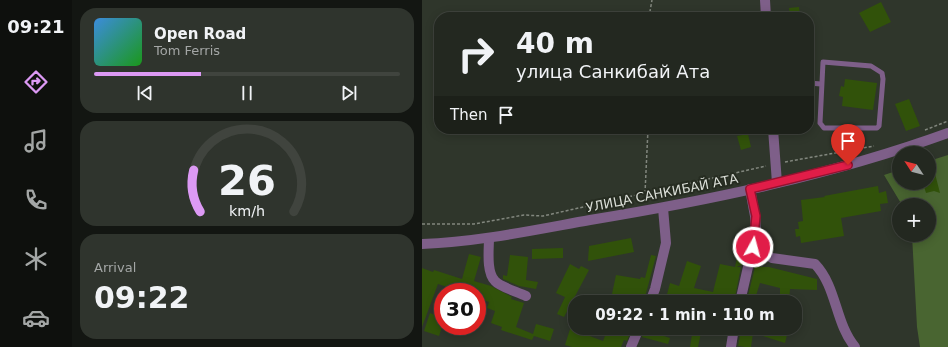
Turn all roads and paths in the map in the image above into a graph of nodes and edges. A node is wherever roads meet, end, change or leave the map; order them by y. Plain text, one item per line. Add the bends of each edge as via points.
1 (652, 0) edge
2 (764, 0) edge
3 (650, 12) edge
4 (765, 12) edge
5 (814, 83) edge
6 (821, 84) junction
7 (948, 121) edge
8 (918, 132) dead end
9 (948, 133) edge
10 (648, 134) edge
11 (773, 134) edge
12 (881, 145) dead end
13 (775, 164) junction
14 (777, 183) junction
15 (750, 189) junction
16 (645, 193) junction
17 (663, 208) junction
18 (422, 224) edge
19 (489, 238) junction
20 (422, 244) edge
21 (753, 247) junction
22 (653, 295) edge
23 (742, 295) edge
24 (526, 296) dead end
25 (636, 335) edge
26 (733, 335) edge
27 (632, 347) edge
28 (731, 347) edge
29 (855, 347) edge

1 - 3 path
2 - 4 street
5 - 6 lane
6 - 6 lane via 822,127 879,126 883,79 878,69 871,66 823,62
7 - 8 path
9 - 14 street, УЛИЦА САНКИБАЙ АТА via 848,165
10 - 16 path
11 - 13 street
12 - 13 path
13 - 14 street
13 - 16 path
14 - 15 street, УЛИЦА САНКИБАЙ АТА
15 - 17 street, УЛИЦА САНКИБАЙ АТА
15 - 21 street via 756,216
16 - 18 path via 543,216 524,215 474,224
17 - 19 street, УЛИЦА САНКИБАЙ АТА
17 - 22 street via 666,243
19 - 20 street, УЛИЦА САНКИБАЙ АТА
19 - 24 street via 492,278 498,284
21 - 23 street
21 - 29 street via 772,258 815,264 835,303 841,323
25 - 27 street
26 - 28 street

